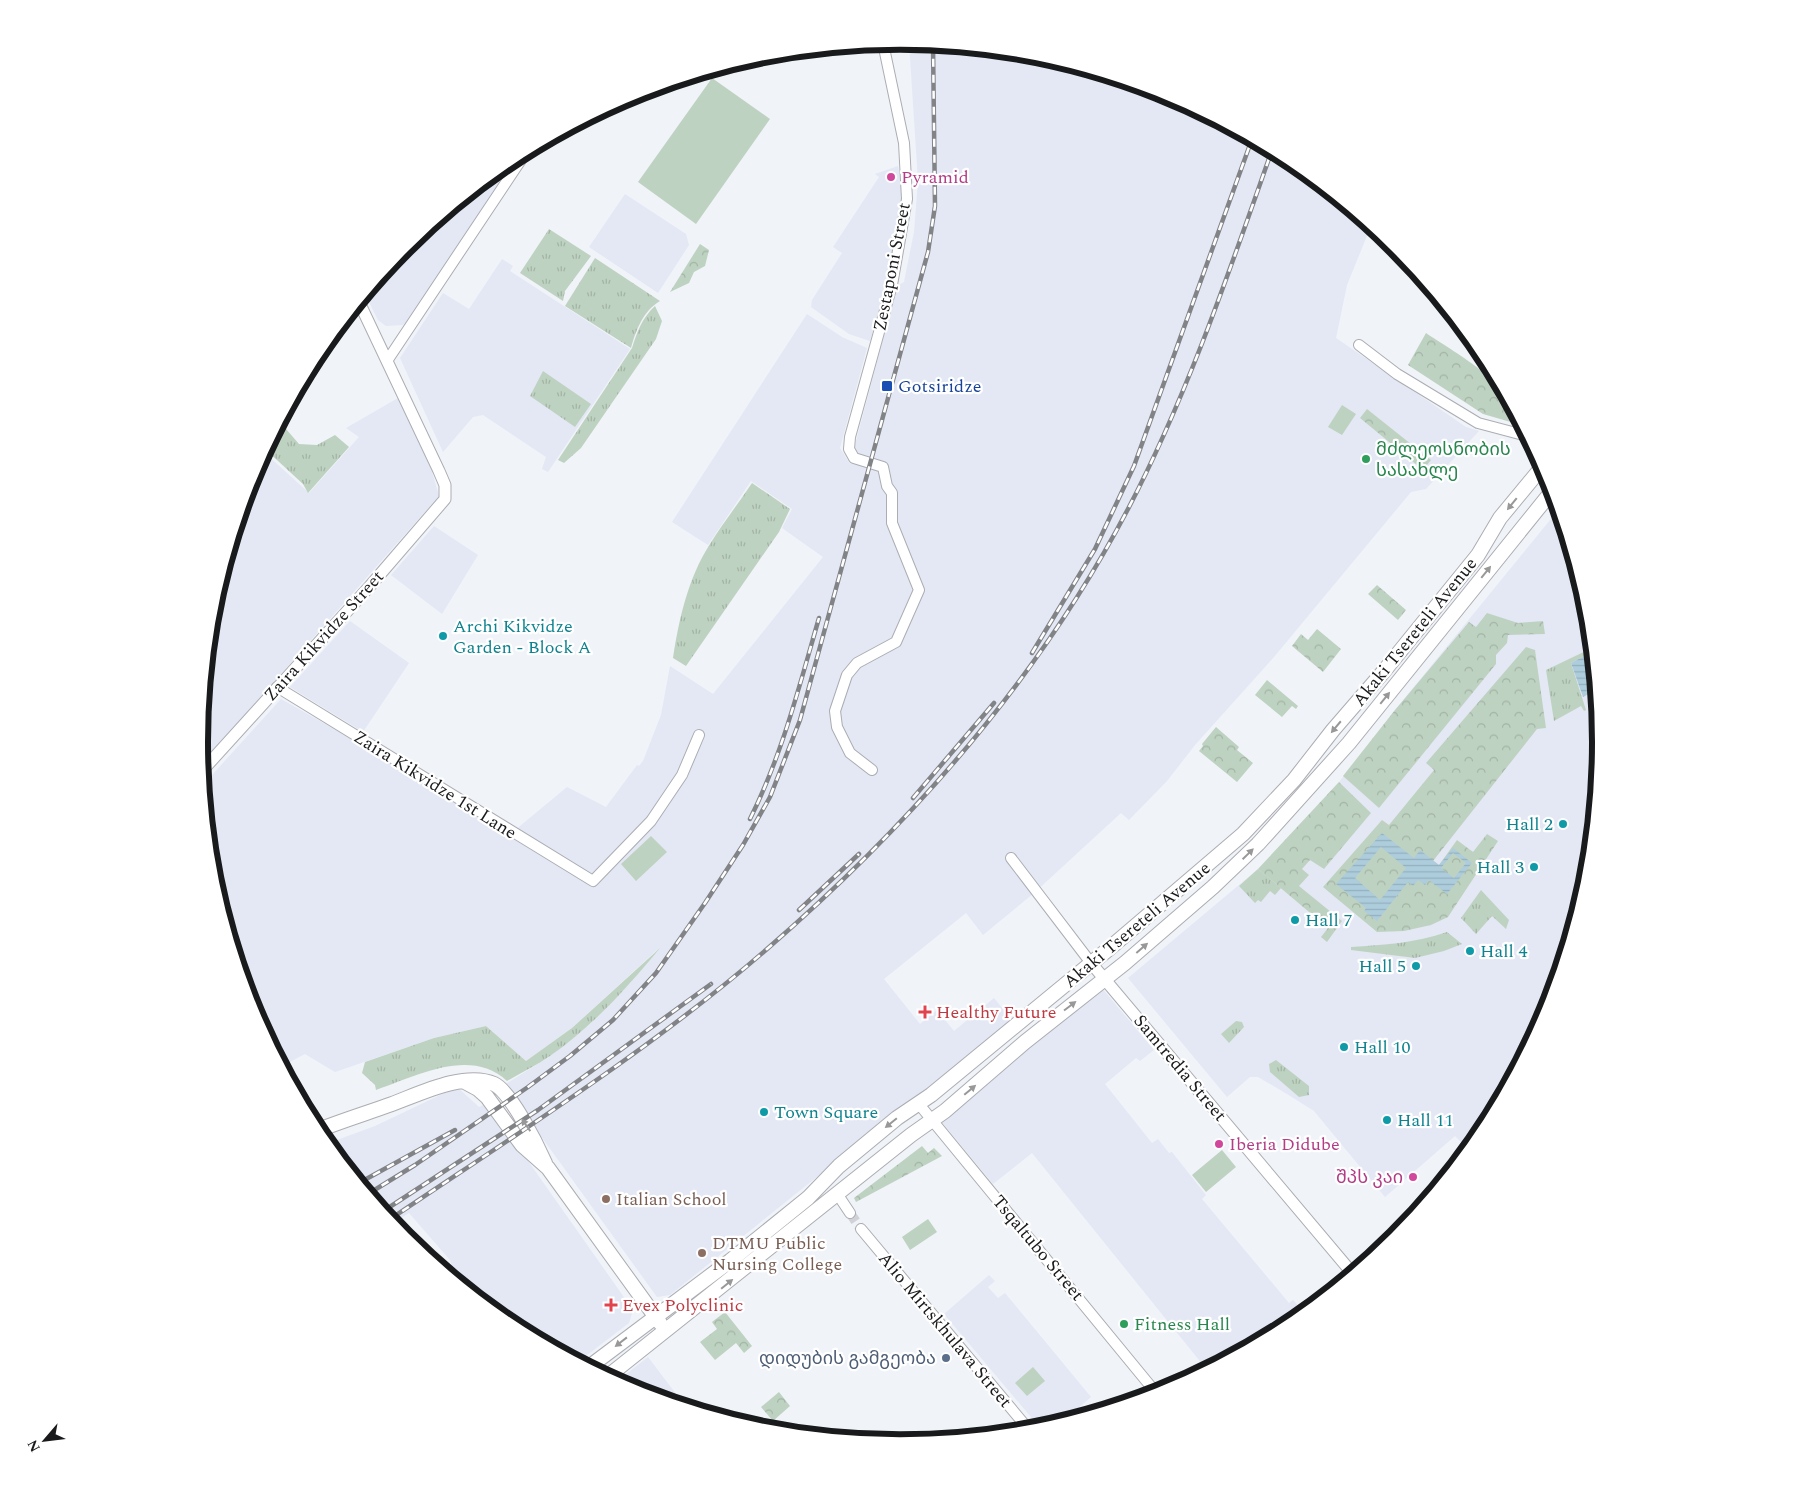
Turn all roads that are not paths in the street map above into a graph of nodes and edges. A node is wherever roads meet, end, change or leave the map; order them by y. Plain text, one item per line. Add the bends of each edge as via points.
1 (885, 50) edge
2 (517, 166) edge
3 (362, 308) edge
4 (1359, 345) dead end
5 (387, 361) junction
6 (1520, 434) edge
7 (1538, 473) edge
8 (1547, 497) edge
9 (277, 687) junction
10 (699, 735) dead end
11 (208, 764) edge
12 (872, 770) dead end
13 (1011, 858) dead end
14 (1091, 963) junction
15 (1105, 980) junction
16 (918, 1104) junction
17 (932, 1121) junction
18 (325, 1128) edge
19 (838, 1196) junction
20 (850, 1213) tunnel mouth
21 (861, 1228) tunnel mouth
22 (1349, 1269) edge
23 (655, 1317) junction
24 (667, 1332) junction
25 (593, 1363) edge
26 (613, 1372) edge
27 (1151, 1387) edge
28 (1024, 1424) edge

1 - 12 street, Zestaponi Street via 904,143 907,199 892,285 850,437 850,449 854,458 883,467 887,486 892,492 892,523 919,590 896,642 857,663 847,675 835,711 837,727 850,753
2 - 5 street
3 - 5 street
4 - 6 street via 1397,374 1478,423
5 - 9 street, Zaira Kikvidze Street via 445,485 445,499
7 -> 14 main road, Akaki Tsereteli Avenue via 1500,518 1478,555 1271,805 1209,865
15 -> 8 main road, Akaki Tsereteli Avenue via 1213,887 1294,807
9 - 10 street, Zaira Kikvidze 1st Lane via 593,881 651,821 682,775
9 - 11 street, Zaira Kikvidze Street
13 - 14 street, Samtredia Street
14 - 15 street, Samtredia Street
14 - 16 main road, Akaki Tsereteli Avenue
17 -> 15 main road, Akaki Tsereteli Avenue via 1058,1015
15 - 22 street, Samtredia Street
16 - 17 street, Tsqaltubo Street
16 -> 23 main road, Akaki Tsereteli Avenue via 839,1166 808,1198
17 - 19 main road, Akaki Tsereteli Avenue
17 - 27 street, Tsqaltubo Street
18 - 23 main road via 443,1085 483,1080 496,1084 534,1135 548,1168
19 - 20 street
24 -> 19 main road, Akaki Tsereteli Avenue
21 - 28 street, Alio Mirtskhulava Street
23 - 24 main road
23 -> 25 main road, Akaki Tsereteli Avenue
24 - 26 main road, Akaki Tsereteli Avenue

